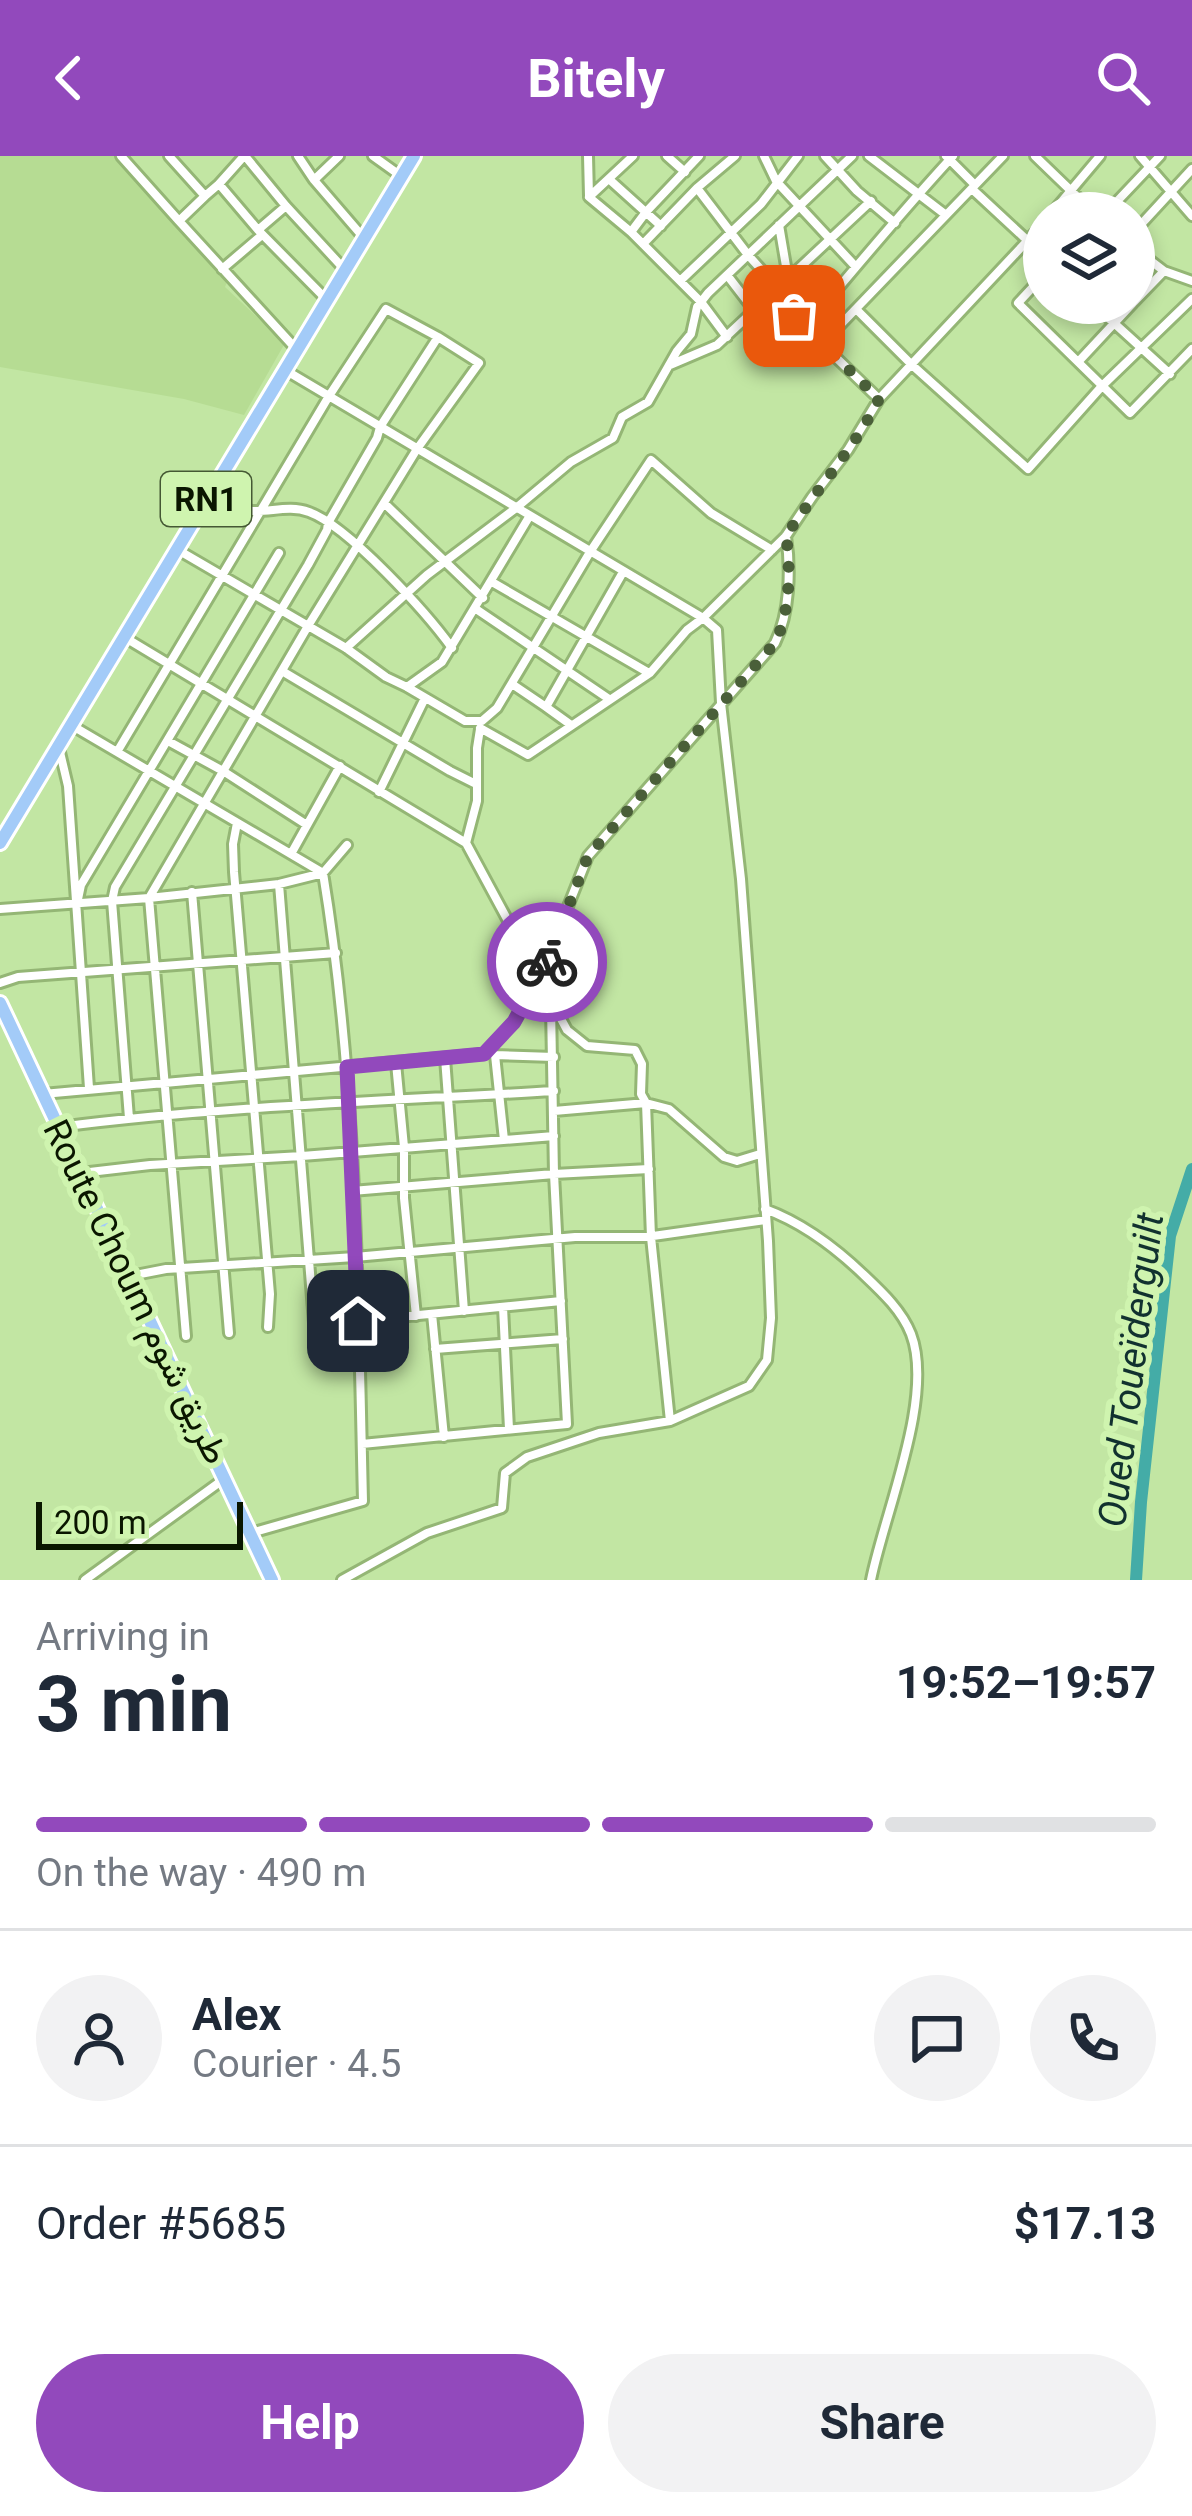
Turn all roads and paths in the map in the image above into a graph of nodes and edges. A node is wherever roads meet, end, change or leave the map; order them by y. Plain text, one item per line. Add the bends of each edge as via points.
1 (121, 156) edge
2 (169, 156) edge
3 (245, 156) edge
4 (298, 156) edge
5 (338, 156) edge
6 (374, 156) edge
7 (414, 156) edge
8 (588, 156) edge
9 (633, 156) edge
10 (667, 156) edge
11 (699, 156) edge
12 (735, 156) edge
13 (798, 156) edge
14 (825, 156) edge
15 (852, 156) edge
16 (869, 156) edge
17 (1004, 156) edge
18 (1035, 156) edge
19 (1100, 156) edge
20 (1140, 156) edge
21 (1160, 156) edge
22 (766, 157) edge
23 (950, 157) edge
24 (1150, 166) junction
25 (1192, 169) edge
26 (838, 170) junction
27 (685, 172) junction
28 (402, 176) junction
29 (314, 180) junction
30 (610, 180) junction
31 (776, 181) junction
32 (219, 184) junction
33 (974, 187) junction
34 (698, 188) junction
35 (1071, 190) joint
36 (1172, 191) junction
37 (917, 192) junction
38 (1126, 192) edge
39 (205, 196) junction
40 (589, 197) junction
41 (871, 201) junction
42 (286, 206) junction
43 (799, 207) junction
44 (1155, 209) edge
45 (646, 212) junction
46 (946, 215) junction
47 (1192, 216) edge
48 (179, 221) junction
49 (895, 223) junction
50 (779, 225) junction
51 (661, 226) junction
52 (260, 232) junction
53 (631, 232) junction
54 (731, 232) junction
55 (1023, 236) edge
56 (364, 238) junction
57 (831, 239) junction
58 (643, 244) junction
59 (1023, 246) edge
60 (748, 255) junction
61 (1155, 265) edge
62 (856, 267) junction
63 (222, 269) junction
64 (346, 270) junction
65 (1163, 271) junction
66 (727, 275) junction
67 (786, 280) junction
68 (1155, 280) edge
69 (680, 281) junction
70 (1192, 281) edge
71 (778, 288) junction
72 (1192, 298) edge
73 (327, 301) junction
74 (700, 302) junction
75 (856, 309) junction
76 (754, 310) junction
77 (1040, 324) edge
78 (1113, 324) edge
79 (1115, 324) edge
80 (805, 327) junction
81 (438, 337) junction
82 (727, 337) junction
83 (822, 344) junction
84 (1142, 348) junction
85 (297, 350) junction
86 (1192, 350) edge
87 (1079, 361) junction
88 (912, 364) junction
89 (668, 366) junction
90 (285, 370) junction
91 (1170, 374) junction
92 (1102, 386) junction
93 (329, 396) junction
94 (879, 399) junction
95 (380, 427) junction
96 (417, 449) junction
97 (205, 500) junction
98 (384, 502) junction
99 (516, 508) junction
100 (259, 512) junction
101 (529, 517) junction
102 (328, 523) junction
103 (786, 536) junction
104 (358, 545) junction
105 (177, 549) junction
106 (772, 550) junction
107 (590, 552) junction
108 (279, 553) dead end
109 (445, 562) junction
110 (623, 572) junction
111 (222, 575) junction
112 (492, 582) junction
113 (253, 594) junction
114 (406, 595) junction
115 (483, 598) junction
116 (476, 609) junction
117 (280, 610) junction
118 (552, 615) junction
119 (703, 618) junction
120 (308, 626) junction
121 (124, 637) junction
122 (587, 637) junction
123 (346, 648) junction
124 (452, 648) junction
125 (533, 648) junction
126 (170, 664) junction
127 (282, 671) junction
128 (567, 672) junction
129 (650, 673) junction
130 (201, 684) junction
131 (512, 684) junction
132 (407, 687) junction
133 (425, 698) junction
134 (227, 699) junction
135 (609, 699) junction
136 (721, 703) junction
137 (546, 707) junction
138 (256, 716) junction
139 (71, 725) junction
140 (481, 725) junction
141 (571, 725) junction
142 (168, 741) junction
143 (402, 743) junction
144 (58, 747) junction
145 (117, 752) junction
146 (194, 755) junction
147 (340, 766) junction
148 (150, 771) junction
149 (223, 771) junction
150 (476, 784) junction
151 (176, 787) junction
152 (380, 792) junction
153 (203, 803) junction
154 (237, 823) junction
155 (307, 825) junction
156 (0, 843) edge
157 (466, 843) junction
158 (347, 845) dead end
159 (291, 854) junction
160 (323, 873) junction
161 (279, 884) junction
162 (236, 887) junction
163 (191, 892) junction
164 (149, 898) junction
165 (112, 901) junction
166 (77, 904) junction
167 (0, 909) edge
168 (337, 953) junction
169 (286, 956) junction
170 (242, 958) junction
171 (198, 965) junction
172 (155, 968) junction
173 (118, 970) junction
174 (80, 973) junction
175 (538, 980) junction
176 (0, 983) edge
177 (550, 1002) junction
178 (0, 1004) edge
179 (489, 1055) junction
180 (445, 1058) junction
181 (554, 1058) junction
182 (396, 1063) junction
183 (347, 1067) junction
184 (295, 1072) junction
185 (251, 1076) junction
186 (206, 1080) junction
187 (164, 1084) junction
188 (89, 1088) junction
189 (125, 1088) junction
190 (554, 1090) junction
191 (41, 1094) junction
192 (499, 1094) junction
193 (448, 1097) junction
194 (399, 1100) junction
195 (349, 1103) junction
196 (646, 1103) junction
197 (298, 1106) junction
198 (254, 1109) junction
199 (554, 1111) junction
200 (210, 1113) junction
201 (167, 1116) junction
202 (128, 1118) junction
203 (58, 1127) junction
204 (554, 1136) junction
205 (504, 1140) junction
206 (451, 1143) junction
207 (404, 1147) junction
208 (351, 1153) junction
209 (760, 1154) junction
210 (302, 1156) junction
211 (259, 1157) junction
212 (214, 1160) junction
213 (171, 1164) junction
214 (649, 1169) junction
215 (80, 1174) junction
216 (554, 1174) junction
217 (455, 1183) junction
218 (404, 1187) junction
219 (352, 1191) junction
220 (765, 1209) junction
221 (766, 1220) junction
222 (651, 1237) junction
223 (557, 1239) junction
224 (460, 1248) junction
225 (410, 1252) junction
226 (356, 1257) junction
227 (311, 1260) junction
228 (267, 1263) junction
229 (222, 1265) junction
230 (179, 1270) junction
231 (130, 1276) junction
232 (561, 1300) junction
233 (503, 1307) junction
234 (464, 1311) junction
235 (432, 1314) junction
236 (416, 1316) junction
237 (358, 1321) junction
238 (314, 1323) dead end
239 (268, 1327) dead end
240 (229, 1334) dead end
241 (186, 1336) dead end
242 (563, 1339) junction
243 (505, 1344) junction
244 (435, 1349) junction
245 (670, 1421) junction
246 (509, 1429) junction
247 (444, 1436) junction
248 (362, 1444) junction
249 (226, 1478) junction
250 (251, 1533) junction
251 (85, 1580) edge
252 (272, 1580) edge
253 (342, 1580) edge
254 (871, 1580) edge

1 - 48 street
2 - 39 street
3 - 32 street
3 - 42 street
4 - 29 street
5 - 29 street
6 - 28 street
7 - 28 highway, RN1
8 - 40 street
9 - 30 street
10 - 27 street
11 - 27 street
12 - 34 street
13 - 31 street
14 - 26 street
15 - 26 street
16 - 37 street
17 - 33 street
18 - 35 street
19 - 35 street
20 - 24 street
21 - 24 street
22 - 31 street
23 - 33 street
23 - 37 street
24 - 36 street
24 - 38 street
25 - 36 street
26 - 41 street
26 - 43 street
27 - 45 street
28 - 56 highway, RN1
29 - 56 street
30 - 40 street
30 - 45 street
31 - 43 street
31 - 54 street
32 - 39 street
32 - 52 street
33 - 46 street
33 - 55 street
34 - 51 street
34 - 54 street
36 - 44 street
36 - 47 street
37 - 46 street
37 - 49 street
39 - 48 street
40 - 53 street
41 - 49 street
41 - 57 street
42 - 52 street
42 - 64 street
43 - 50 street
43 - 57 street
45 - 51 street
45 - 53 street
46 - 75 street
48 - 63 street
49 - 62 street
50 - 60 street
50 - 67 street
51 - 58 street
52 - 63 street
52 - 73 street
53 - 58 street
54 - 60 street
54 - 69 street
56 - 64 highway, RN1
57 - 62 street
57 - 67 street
58 - 69 street
59 - 88 street
60 - 66 street
60 - 71 street
61 - 65 street
62 - 80 street
63 - 85 street
64 - 73 highway, RN1
65 - 68 street
65 - 70 street
66 - 74 street
66 - 76 street
67 - 71 street
67 - 80 street via 786,298
69 - 74 street
71 - 76 street
72 - 84 street
73 - 85 highway, RN1
74 - 82 street
74 - 89 street via 691,334
75 - 83 street
75 - 88 street
76 - 82 street
77 - 87 street
78 - 87 street
79 - 84 street
80 - 83 street
81 - 93 street via 386,309
81 - 95 street
81 - 96 street via 478,363
82 - 89 street
83 - 94 street
84 - 91 street
84 - 92 street
85 - 90 highway, RN1
86 - 91 street
87 - 92 street
88 - 92 street via 1028,470
88 - 94 street
89 - 99 street via 613,438
90 - 93 street
90 - 97 highway, RN1
91 - 92 street via 1130,413
93 - 95 street
93 - 100 street
94 - 103 street
95 - 96 street
95 - 102 street
96 - 98 street
96 - 99 street
97 - 100 street
97 - 105 highway, RN1
98 - 104 street
98 - 109 street
99 - 101 street
99 - 109 street
100 - 102 street via 301,510
100 - 111 street
101 - 107 street
101 - 112 street
102 - 104 street
102 - 117 street
103 - 106 street
103 - 136 street via 781,631
104 - 114 street
104 - 120 street
105 - 111 street
105 - 121 highway, RN1
106 - 107 street via 711,513 651,460
106 - 119 street
107 - 110 street
107 - 118 street
108 - 113 street
109 - 114 street
109 - 115 street
110 - 119 street
110 - 122 street
111 - 113 street
111 - 126 street
112 - 115 street
112 - 118 street
113 - 117 street
113 - 130 street
114 - 123 street
114 - 124 street
115 - 116 street
116 - 124 street
116 - 125 street
117 - 120 street
117 - 134 street
118 - 122 street
118 - 125 street
119 - 129 street
119 - 136 street via 717,630
120 - 123 street
120 - 127 street
121 - 126 street
121 - 139 highway, RN1
122 - 128 street
122 - 129 street
123 - 132 street
124 - 132 street
125 - 128 street
125 - 131 street
126 - 130 street
126 - 145 street
127 - 138 street
127 - 143 street
128 - 135 street
128 - 137 street
129 - 135 street
130 - 134 street
130 - 142 street
131 - 137 street
131 - 140 street
132 - 133 street
133 - 140 street
133 - 143 street
134 - 138 street
134 - 146 street
135 - 141 street
136 - 175 street via 588,856
136 - 209 street
137 - 141 street
138 - 147 street
138 - 149 street
139 - 144 highway, RN1
139 - 145 street
140 - 141 street via 528,755
140 - 150 street
142 - 146 street
142 - 148 street
143 - 150 street
143 - 152 street
144 - 156 highway, RN1
144 - 166 street
145 - 148 street
146 - 149 street
146 - 151 street
147 - 152 street
147 - 155 street
148 - 151 street
148 - 166 street
149 - 153 street
149 - 155 street
150 - 157 street
151 - 153 street
151 - 165 street
152 - 157 street
153 - 154 street
153 - 164 street
154 - 159 street
154 - 162 street
155 - 159 street
157 - 175 street
158 - 160 street
159 - 160 street
160 - 161 street
160 - 168 street
161 - 162 street
161 - 169 street
162 - 163 street
162 - 170 street
163 - 164 street
163 - 171 street
164 - 165 street
164 - 172 street
165 - 166 street
165 - 173 street
166 - 167 street
166 - 174 street
168 - 169 street
168 - 183 street
169 - 170 street
169 - 184 street
170 - 171 street
170 - 185 street
171 - 172 street
171 - 186 street
172 - 173 street
172 - 187 street
173 - 174 street
173 - 189 street
174 - 176 street
174 - 188 street
175 - 177 street
175 - 179 street
177 - 181 street
177 - 196 street via 587,1046 635,1050
178 - 191 highway, Route Choum طريق شوم
179 - 180 street
179 - 181 street
179 - 192 street
180 - 182 street
180 - 193 street
181 - 190 street
182 - 183 street
182 - 194 street
183 - 184 street
183 - 195 street
184 - 185 street
184 - 197 street
185 - 186 street
185 - 198 street
186 - 187 street
186 - 200 street
187 - 189 street
187 - 201 street
188 - 189 street
188 - 191 street
189 - 202 street
190 - 192 street
190 - 199 street
191 - 203 highway, Route Choum طريق شوم
192 - 193 street
192 - 205 street
193 - 194 street
193 - 206 street
194 - 195 street
194 - 207 street
195 - 197 street
195 - 208 street
196 - 199 street
196 - 209 street via 669,1109 724,1157
196 - 214 street
197 - 198 street
197 - 210 street
198 - 200 street
198 - 211 street
199 - 204 street
200 - 201 street
200 - 212 street
201 - 202 street
201 - 213 street
202 - 203 street
203 - 215 highway, Route Choum طريق شوم
204 - 205 street
204 - 216 street
205 - 206 street
206 - 207 street
206 - 217 street
207 - 208 street
207 - 218 street
208 - 210 street
208 - 219 street
209 - 220 street
210 - 211 street
210 - 227 street
211 - 212 street
211 - 228 street
212 - 213 street
212 - 229 street
213 - 215 street
213 - 230 street
214 - 216 street
214 - 222 street
215 - 231 highway, Route Choum طريق شوم
216 - 217 street
216 - 223 street
217 - 218 street
217 - 224 street
218 - 219 street
218 - 225 street
219 - 226 street
220 - 221 street
220 - 254 street via 857,1269 913,1340 908,1440
221 - 222 street
221 - 245 street via 767,1360 749,1386
222 - 223 street
222 - 245 street
223 - 224 street
223 - 232 street
224 - 225 street
224 - 234 street
225 - 226 street
225 - 236 street
226 - 227 street
226 - 237 street
227 - 228 street
227 - 238 street
228 - 229 street
228 - 239 street
229 - 230 street
229 - 240 street
230 - 231 street
230 - 241 street
231 - 249 highway, Route Choum طريق شوم
232 - 233 street
232 - 242 street
233 - 234 street
233 - 243 street
234 - 235 street
235 - 236 street
235 - 244 street
236 - 237 street
237 - 248 street
242 - 243 street
242 - 246 street via 567,1424
243 - 244 street
243 - 246 street
244 - 247 street
245 - 253 street via 527,1456 505,1474 502,1508 427,1533
246 - 247 street
247 - 248 street
248 - 250 street via 363,1501
249 - 250 highway, Route Choum طريق شوم
249 - 251 street
250 - 252 highway, Route Choum طريق شوم

